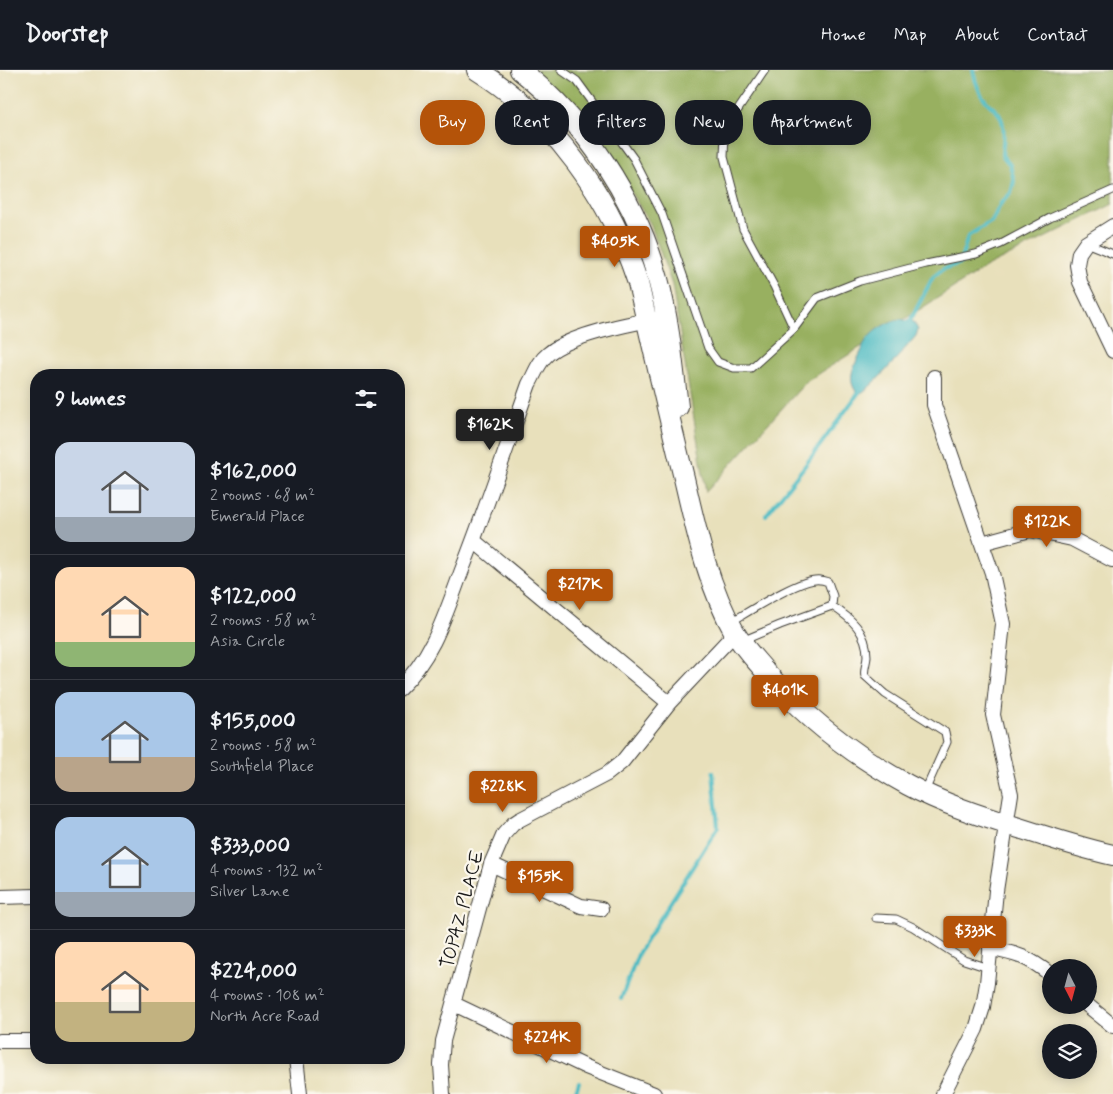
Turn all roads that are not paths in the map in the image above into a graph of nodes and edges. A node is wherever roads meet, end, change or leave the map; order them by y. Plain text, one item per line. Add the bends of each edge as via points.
1 (476, 70) edge
2 (520, 70) edge
3 (561, 70) edge
4 (765, 70) edge
5 (1113, 190) edge
6 (1113, 226) edge
7 (1084, 245) junction
8 (1113, 254) edge
9 (656, 319) junction
10 (794, 329) junction
11 (1113, 350) edge
12 (934, 378) dead end
13 (474, 541) junction
14 (982, 543) junction
15 (1112, 560) edge
16 (832, 606) junction
17 (735, 632) junction
18 (405, 683) edge
19 (669, 703) junction
20 (924, 792) junction
21 (1006, 824) junction
22 (1113, 855) edge
23 (491, 864) junction
24 (30, 896) edge
25 (0, 897) edge
26 (600, 910) dead end
27 (876, 918) dead end
28 (990, 949) junction
29 (988, 968) junction
30 (1042, 968) edge
31 (454, 1004) junction
32 (1098, 1014) edge
33 (1113, 1026) edge
34 (0, 1040) edge
35 (30, 1040) edge
36 (297, 1064) edge
37 (300, 1094) edge
38 (443, 1094) edge
39 (654, 1094) edge
40 (943, 1094) edge

1 - 9 main road via 539,119 584,174 613,219
2 - 9 main road via 558,105 591,144 625,197 644,238 658,280
3 - 10 lane via 577,81 634,159 662,214 708,348 718,362 734,368 751,368
4 - 10 lane via 729,123 725,132 724,157 743,229
5 - 10 lane via 976,254 860,281 817,298
6 - 7 street
7 - 8 lane
7 - 11 street via 1078,258 1077,274
9 - 13 street via 564,343 539,363
9 - 17 main road via 688,496 700,544
12 - 14 street via 934,405
13 - 18 street via 434,642 421,665
13 - 19 street
14 - 15 street via 1030,530 1072,538
14 - 21 street via 1003,624 993,715 1011,794
16 - 17 lane via 780,625
16 - 17 lane via 833,596 828,582 819,579 773,597
16 - 20 lane via 857,625 864,639 867,646 865,676 885,694 945,732 947,742
17 - 19 street, TOPAZ PLACE
17 - 20 main road via 775,683 813,720 886,772
19 - 23 street, TOPAZ PLACE via 615,768 513,824 499,842
20 - 21 main road
21 - 22 main road
21 - 28 street
23 - 26 street via 581,906
23 - 31 street, TOPAZ PLACE
24 - 25 street
27 - 29 lane via 896,919 964,960
28 - 29 street
28 - 30 street via 1012,952
29 - 40 street via 983,1007 976,1029
31 - 38 street, TOPAZ PLACE via 441,1050
31 - 39 street via 586,1067
32 - 33 street
34 - 35 street
36 - 37 street

